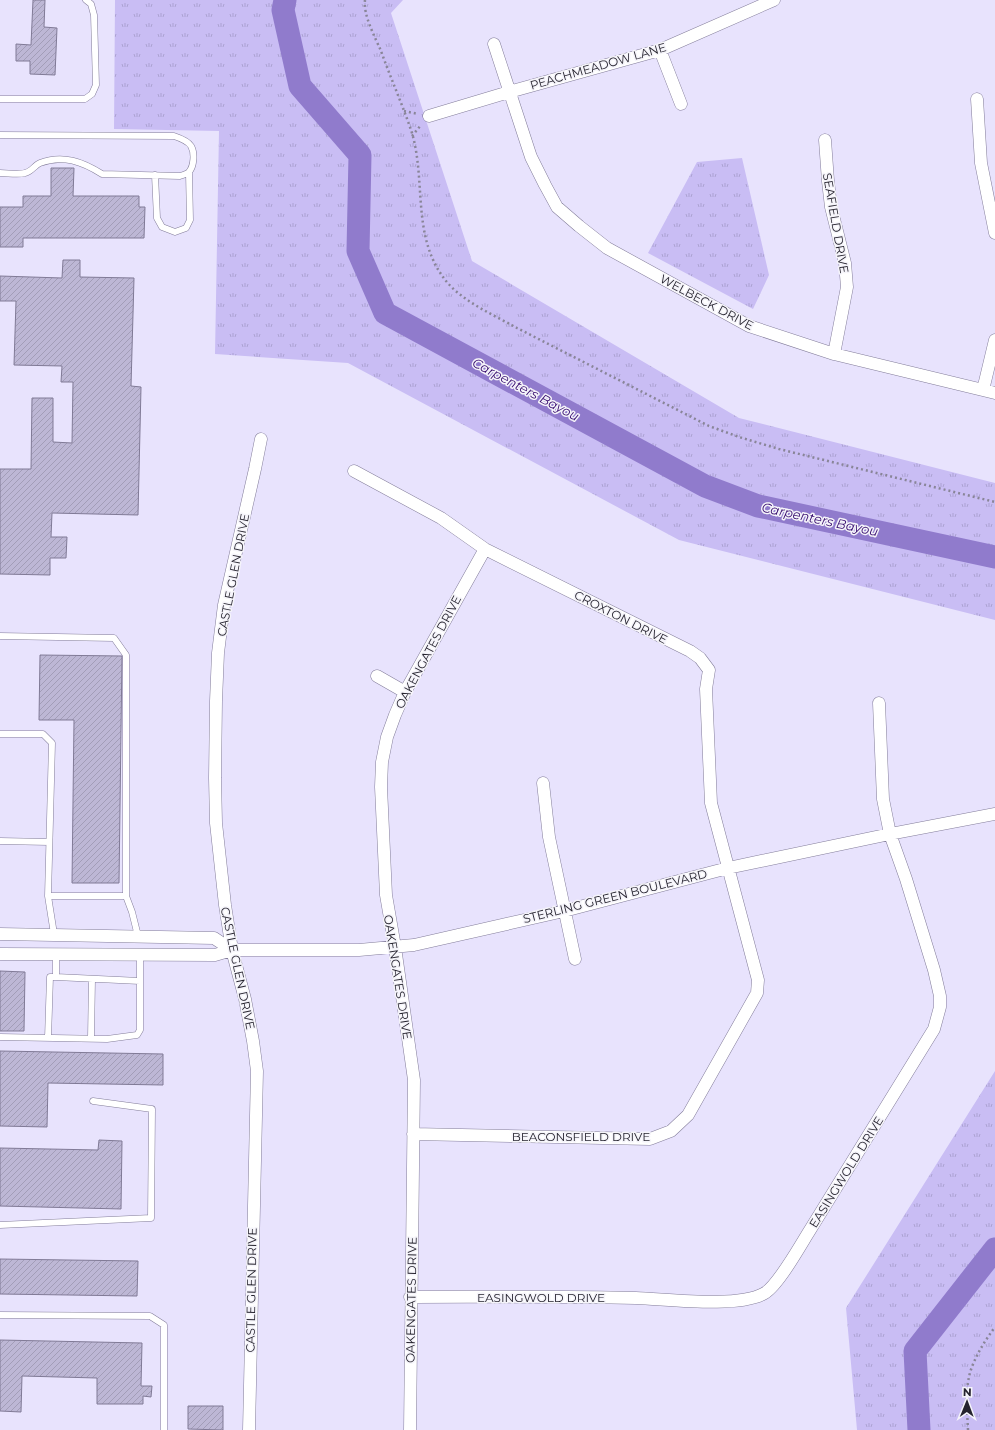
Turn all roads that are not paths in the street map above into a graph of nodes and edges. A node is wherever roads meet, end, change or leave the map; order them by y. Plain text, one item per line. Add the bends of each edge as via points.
1 (86, 0) edge
2 (774, 0) edge
3 (494, 44) dead end
4 (660, 50) junction
5 (509, 92) junction
6 (0, 99) edge
7 (977, 99) dead end
8 (681, 104) dead end
9 (429, 116) dead end
10 (0, 135) edge
11 (825, 140) dead end
12 (189, 172) junction
13 (0, 173) edge
14 (155, 175) junction
15 (995, 233) edge
16 (995, 340) edge
17 (834, 354) junction
18 (983, 390) junction
19 (995, 393) edge
20 (261, 439) dead end
21 (354, 471) dead end
22 (485, 549) junction
23 (0, 636) edge
24 (377, 676) dead end
25 (405, 692) junction
26 (879, 703) dead end
27 (0, 734) edge
28 (544, 783) dead end
29 (995, 814) edge
30 (890, 834) junction
31 (0, 841) edge
32 (49, 842) junction
33 (728, 868) junction
34 (48, 896) junction
35 (126, 896) junction
36 (564, 911) junction
37 (0, 934) edge
38 (54, 934) junction
39 (138, 936) junction
40 (395, 947) junction
41 (232, 950) junction
42 (0, 954) edge
43 (56, 954) junction
44 (140, 955) junction
45 (575, 958) dead end
46 (56, 977) junction
47 (92, 979) junction
48 (140, 981) junction
49 (0, 1037) edge
50 (48, 1038) junction
51 (91, 1038) junction
52 (93, 1101) dead end
53 (413, 1134) junction
54 (0, 1225) edge
55 (410, 1296) junction
56 (0, 1315) edge
57 (164, 1430) edge
58 (249, 1430) edge
59 (410, 1430) edge

1 - 6 lane via 91,4 94,16 96,85 92,94 85,99
2 - 4 street, PEACHMEADOW LANE
3 - 5 street
4 - 5 street, PEACHMEADOW LANE
4 - 8 street
5 - 9 street, PEACHMEADOW LANE
5 - 17 street, WELBECK DRIVE via 531,157 545,185 558,207 579,226 607,248 749,326
7 - 15 street via 981,163
10 - 12 lane via 174,136 191,147 193,165
11 - 17 street, SEAFIELD DRIVE via 831,207 845,263 847,286
12 - 14 lane via 180,176
12 - 14 lane via 190,220 186,228 174,232 162,226 157,218
13 - 14 lane via 26,173 39,163 53,158 73,160 102,174
16 - 18 street
17 - 18 street, WELBECK DRIVE
18 - 19 street, WELBECK DRIVE
20 - 41 street, CASTLE GLEN DRIVE via 224,605 218,654 216,823
21 - 22 street, CROXTON DRIVE via 441,518
22 - 25 street, OAKENGATES DRIVE
22 - 33 street, CROXTON DRIVE via 700,658 709,670 706,689 711,803
23 - 35 lane via 114,638 126,655
24 - 25 street
25 - 40 street, OAKENGATES DRIVE via 394,715 386,743 381,787 386,895
26 - 30 street, EASINGWOLD DRIVE via 883,799
27 - 32 lane via 43,734 52,743
28 - 36 street via 548,837
29 - 30 street, STERLING GREEN BOULEVARD
30 - 33 street, STERLING GREEN BOULEVARD
30 - 55 street, EASINGWOLD DRIVE via 934,970 940,1007 934,1029 773,1286 764,1294 747,1300 716,1301
31 - 32 lane
32 - 34 lane
33 - 36 street, STERLING GREEN BOULEVARD
33 - 53 street, BEACONSFIELD DRIVE via 758,980 757,993 688,1115 671,1131 650,1139
34 - 35 lane
34 - 38 lane
35 - 39 lane
36 - 40 street, STERLING GREEN BOULEVARD via 414,945
36 - 45 street
37 - 38 street
38 - 39 street
39 - 41 street via 214,938
39 - 44 street
40 - 41 street, STERLING GREEN BOULEVARD via 359,950
40 - 53 street, OAKENGATES DRIVE via 414,1080
41 - 44 street, STERLING GREEN BOULEVARD via 215,955
41 - 58 street, CASTLE GLEN DRIVE via 245,999 257,1071
42 - 43 street, STERLING GREEN BOULEVARD
43 - 44 street, STERLING GREEN BOULEVARD
43 - 46 lane
44 - 48 lane
46 - 47 lane
46 - 50 lane via 50,977
47 - 48 lane
47 - 51 lane
48 - 51 lane via 140,1030 137,1035 107,1039
49 - 50 lane
50 - 51 lane
52 - 54 lane via 152,1109 151,1218
53 - 55 street, OAKENGATES DRIVE
55 - 59 street, OAKENGATES DRIVE
56 - 57 lane via 150,1316 164,1325

